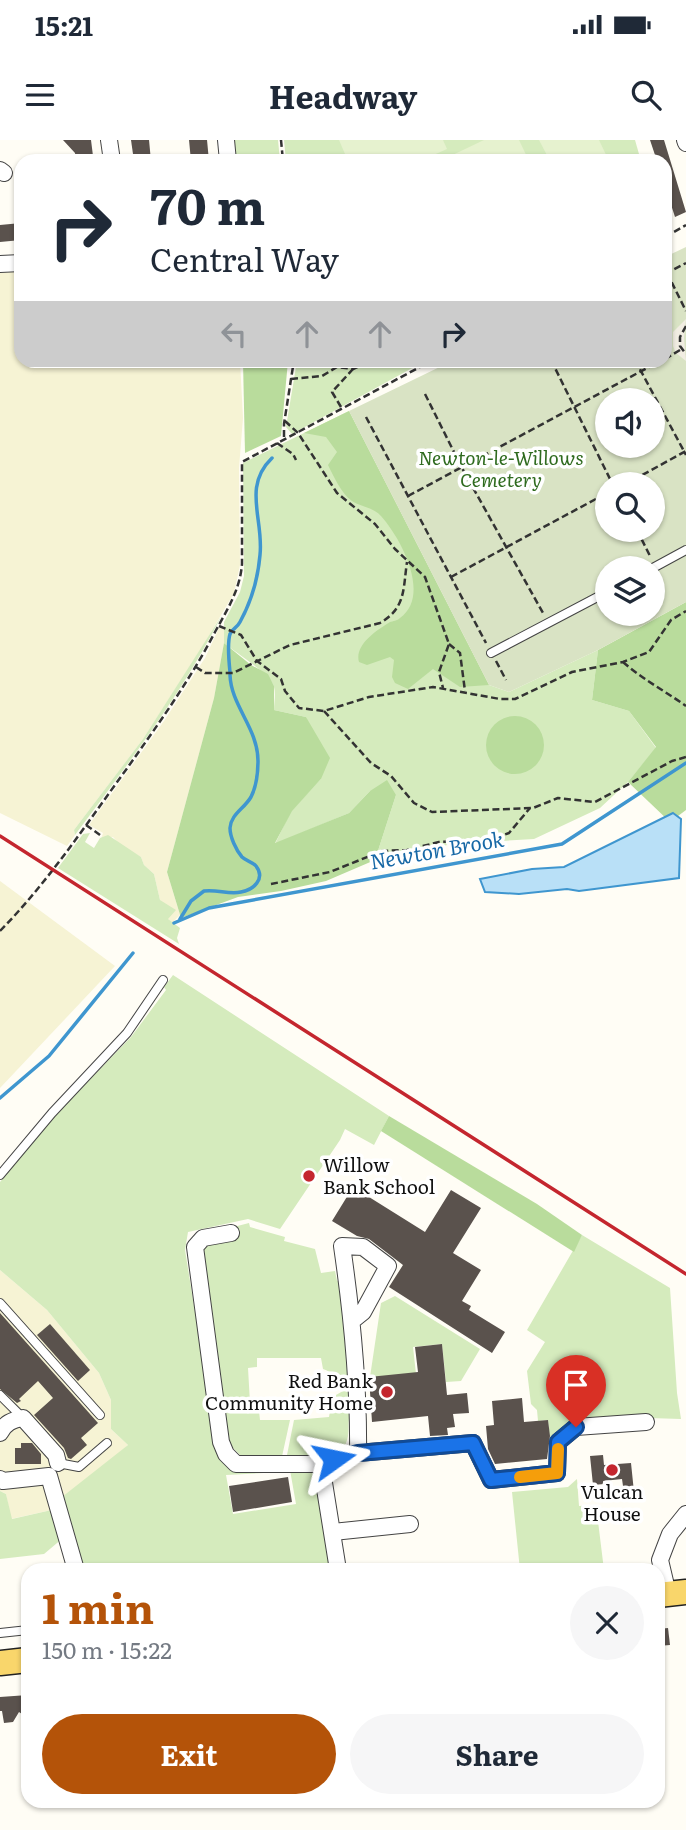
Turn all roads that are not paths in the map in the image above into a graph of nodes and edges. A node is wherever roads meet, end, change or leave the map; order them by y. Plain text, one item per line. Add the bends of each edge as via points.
1 (686, 550) edge
2 (665, 561) edge
3 (595, 598) edge
4 (491, 653) road end
5 (163, 980) dead end
6 (0, 1175) edge
7 (231, 1233) dead end
8 (0, 1303) edge
9 (353, 1320) dead end
10 (0, 1395) edge
11 (100, 1415) dead end
12 (23, 1418) junction
13 (646, 1422) dead end
14 (0, 1433) edge
15 (107, 1443) dead end
16 (358, 1453) junction
17 (321, 1464) junction
18 (53, 1470) junction
19 (0, 1479) edge
20 (686, 1514) edge
21 (410, 1524) dead end
22 (333, 1532) junction
23 (74, 1563) edge
24 (337, 1563) edge
25 (661, 1563) edge
26 (665, 1575) edge
27 (671, 1594) edge
28 (21, 1631) edge
29 (0, 1633) edge
30 (21, 1660) edge
31 (0, 1662) edge

1 - 2 lane
3 - 4 lane
5 - 6 lane via 127,1034
7 - 17 street via 203,1238 195,1247 221,1442 236,1464
8 - 11 lane
9 - 16 street
10 - 12 lane
12 - 14 street via 12,1420
12 - 18 street via 56,1455
13 - 16 street via 576,1427 558,1442 557,1473 491,1480 473,1443
15 - 18 lane via 79,1467
16 - 17 street
17 - 22 street
18 - 19 street
18 - 23 street
20 - 25 street via 670,1534
21 - 22 street
22 - 24 street
26 - 27 street
28 - 29 lane
30 - 31 main road

